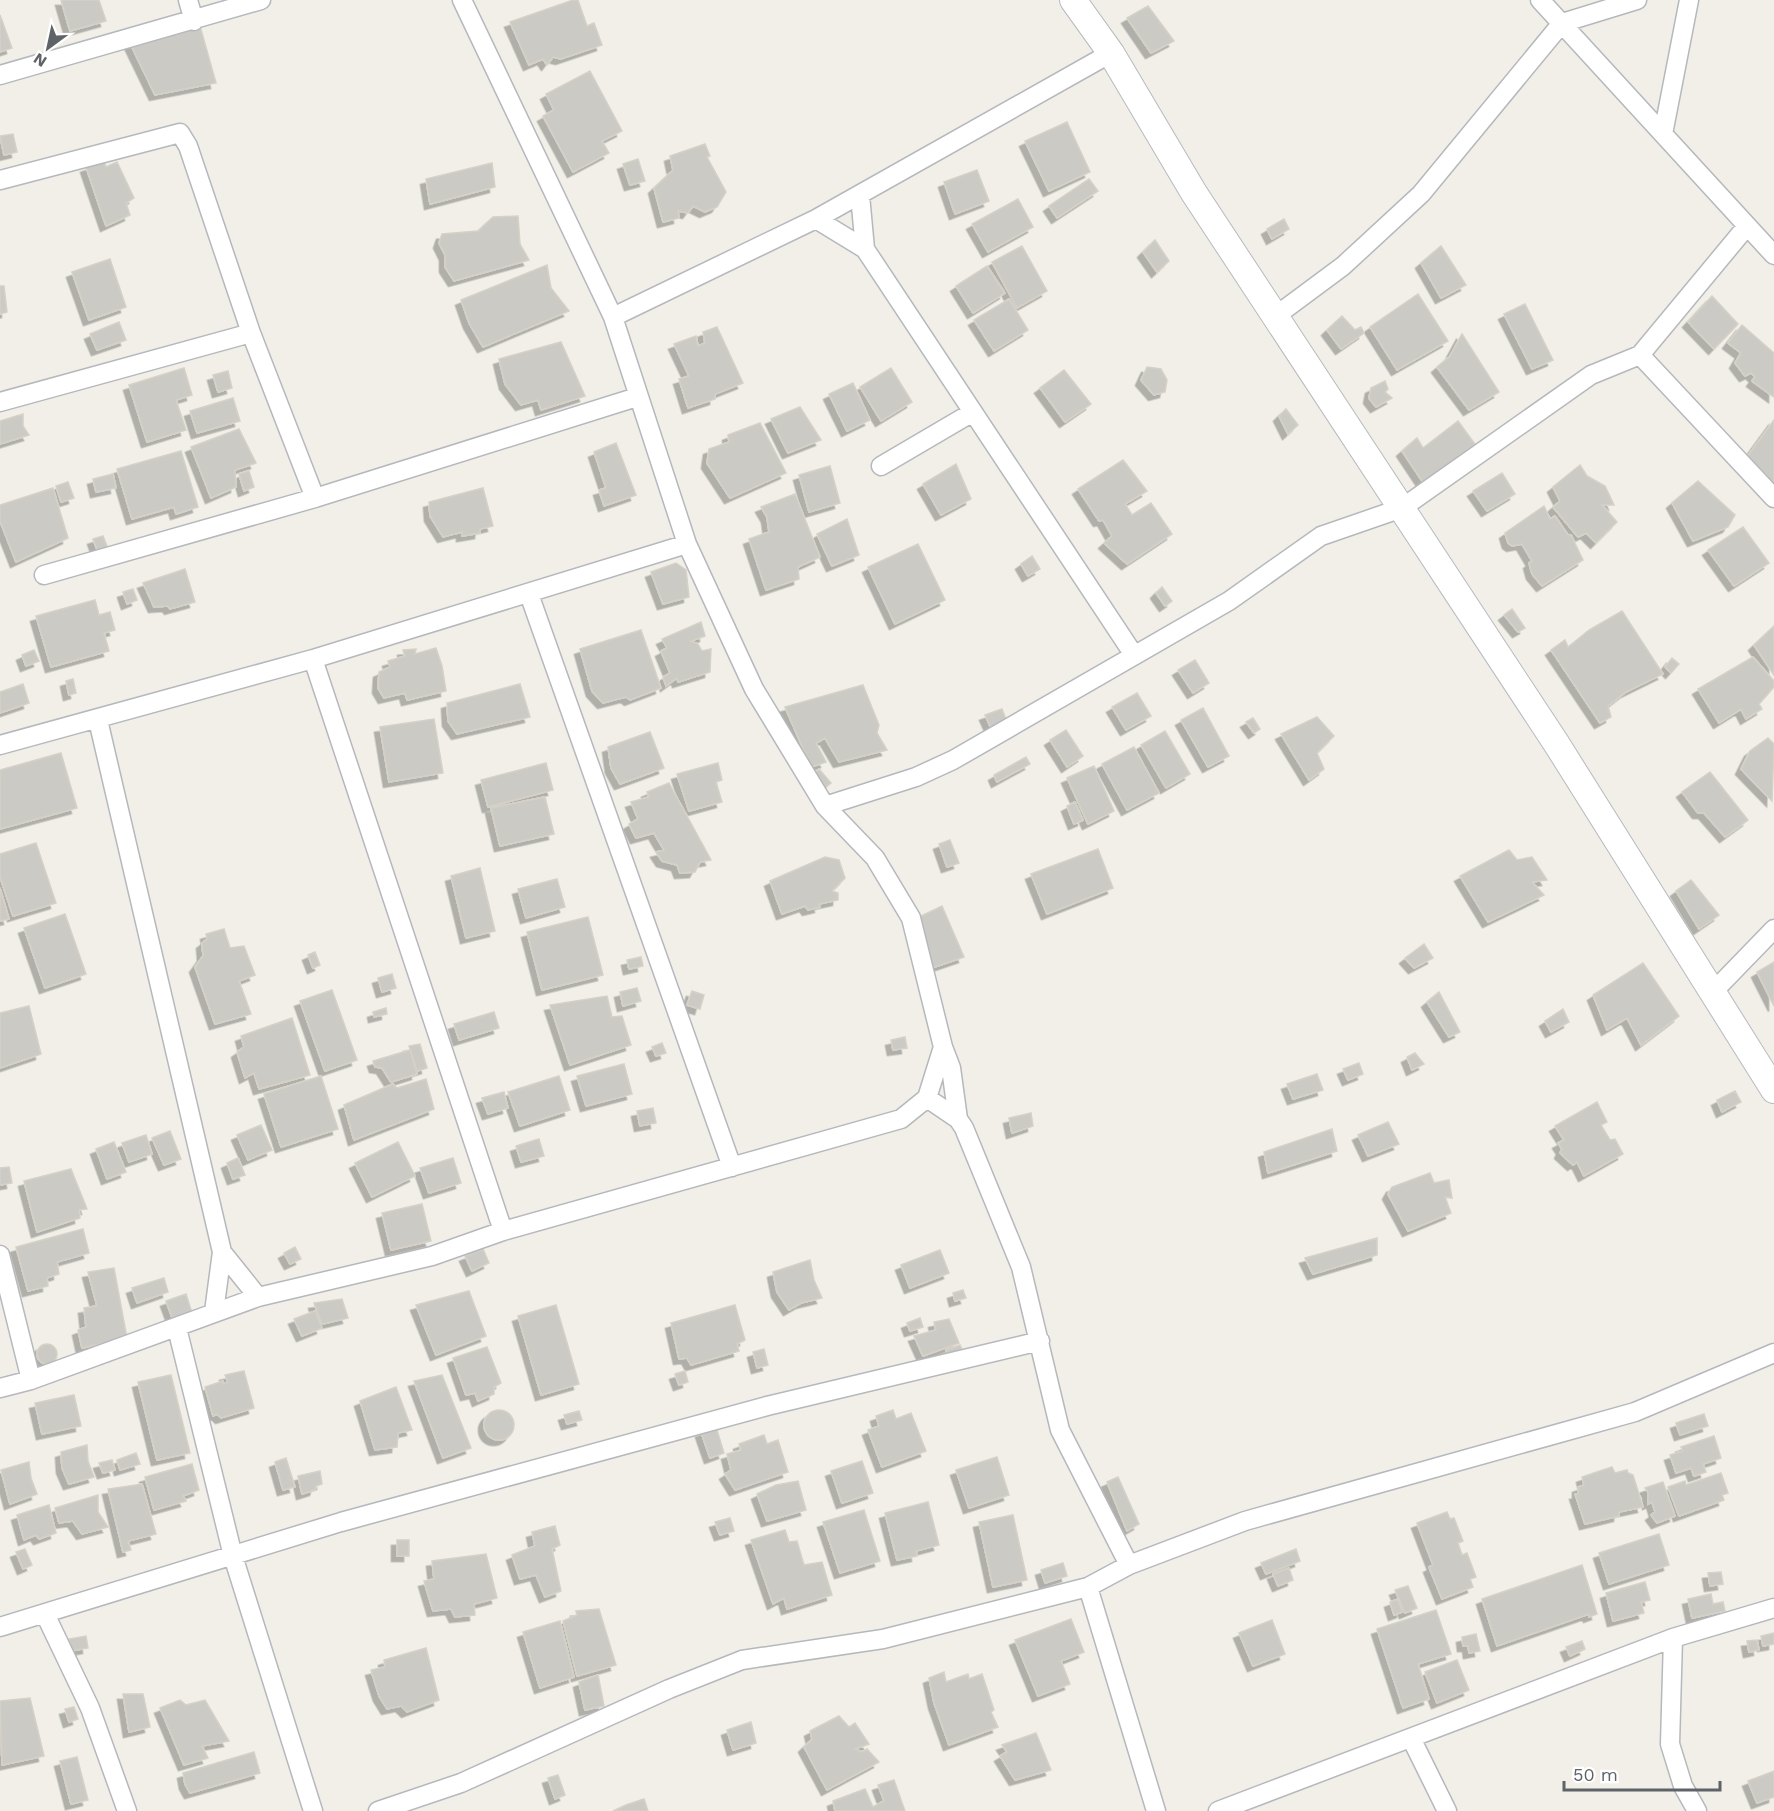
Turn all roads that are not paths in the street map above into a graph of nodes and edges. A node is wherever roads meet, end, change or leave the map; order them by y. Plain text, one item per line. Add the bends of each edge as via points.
1 (188, 0) edge
2 (261, 0) edge
3 (462, 0) edge
4 (1073, 0) edge
5 (1540, 0) edge
6 (1637, 0) edge
7 (1689, 0) edge
8 (194, 21) junction
9 (1562, 23) junction
10 (1111, 53) junction
11 (0, 75) edge
12 (1663, 134) junction
13 (0, 180) edge
14 (860, 195) junction
15 (816, 219) junction
16 (1748, 226) junction
17 (865, 249) junction
18 (1774, 255) edge
19 (1276, 315) junction
20 (613, 317) junction
21 (252, 333) junction
22 (1640, 355) junction
23 (637, 397) junction
24 (0, 402) edge
25 (973, 412) junction
26 (881, 466) dead end
27 (315, 498) junction
28 (1774, 498) edge
29 (1402, 508) junction
30 (687, 544) junction
31 (44, 575) dead end
32 (529, 594) junction
33 (1134, 655) junction
34 (313, 659) junction
35 (98, 720) junction
36 (0, 745) edge
37 (825, 806) junction
38 (1774, 929) edge
39 (1712, 993) junction
40 (943, 1047) junction
41 (1774, 1090) edge
42 (927, 1098) junction
43 (958, 1119) junction
44 (732, 1167) junction
45 (503, 1231) junction
46 (222, 1252) junction
47 (0, 1255) edge
48 (258, 1297) junction
49 (214, 1312) junction
50 (177, 1328) junction
51 (1040, 1341) junction
52 (1774, 1353) edge
53 (31, 1380) junction
54 (0, 1388) edge
55 (233, 1556) junction
56 (1130, 1565) junction
57 (1088, 1587) junction
58 (1774, 1608) edge
59 (45, 1614) junction
60 (0, 1627) edge
61 (1673, 1638) junction
62 (1411, 1738) junction
63 (127, 1811) edge
64 (313, 1811) edge
65 (378, 1811) edge
66 (1156, 1811) edge
67 (1218, 1811) edge
68 (1447, 1811) edge
69 (1697, 1811) edge

1 - 8 street
2 - 8 street
3 - 20 street
4 - 10 street
5 - 9 street
6 - 9 street
7 - 12 street
8 - 11 street
9 - 12 street
9 - 19 street via 1421,194 1343,266
10 - 14 street
10 - 19 street via 1194,193
12 - 16 street
13 - 21 street via 180,133 188,146
14 - 15 street
14 - 17 street
15 - 17 street
15 - 20 street
16 - 18 street
16 - 22 street
17 - 25 street
19 - 29 street
20 - 23 street
21 - 24 street
21 - 27 street
22 - 28 street
22 - 29 street via 1591,375
23 - 27 street
23 - 30 street
25 - 26 street
25 - 33 street
27 - 31 street
29 - 33 street via 1321,536 1228,601
29 - 39 street via 1550,733
30 - 32 street
30 - 37 street via 754,689
32 - 34 street
32 - 44 street
33 - 37 street via 953,760 916,777
34 - 35 street
34 - 45 street
35 - 36 street
35 - 46 street
37 - 40 street via 875,858 911,918
38 - 39 street
39 - 41 street
40 - 42 street
40 - 43 street via 951,1068
42 - 43 street
42 - 44 street via 901,1119
43 - 51 street via 1021,1267
44 - 45 street
45 - 48 street via 432,1256
46 - 48 street
46 - 49 street
47 - 53 street
48 - 49 street
49 - 50 street
50 - 53 street
50 - 55 street
51 - 55 street via 767,1406 341,1522
51 - 56 street via 1060,1430
52 - 56 street via 1635,1412 1245,1521
53 - 54 street
55 - 59 street
55 - 64 street
56 - 57 street
57 - 65 street via 884,1639 742,1660 461,1783
57 - 66 street
58 - 61 street
59 - 60 street
59 - 63 street via 90,1708
61 - 62 street
61 - 69 street via 1670,1744 1683,1786
62 - 67 street
62 - 68 street

